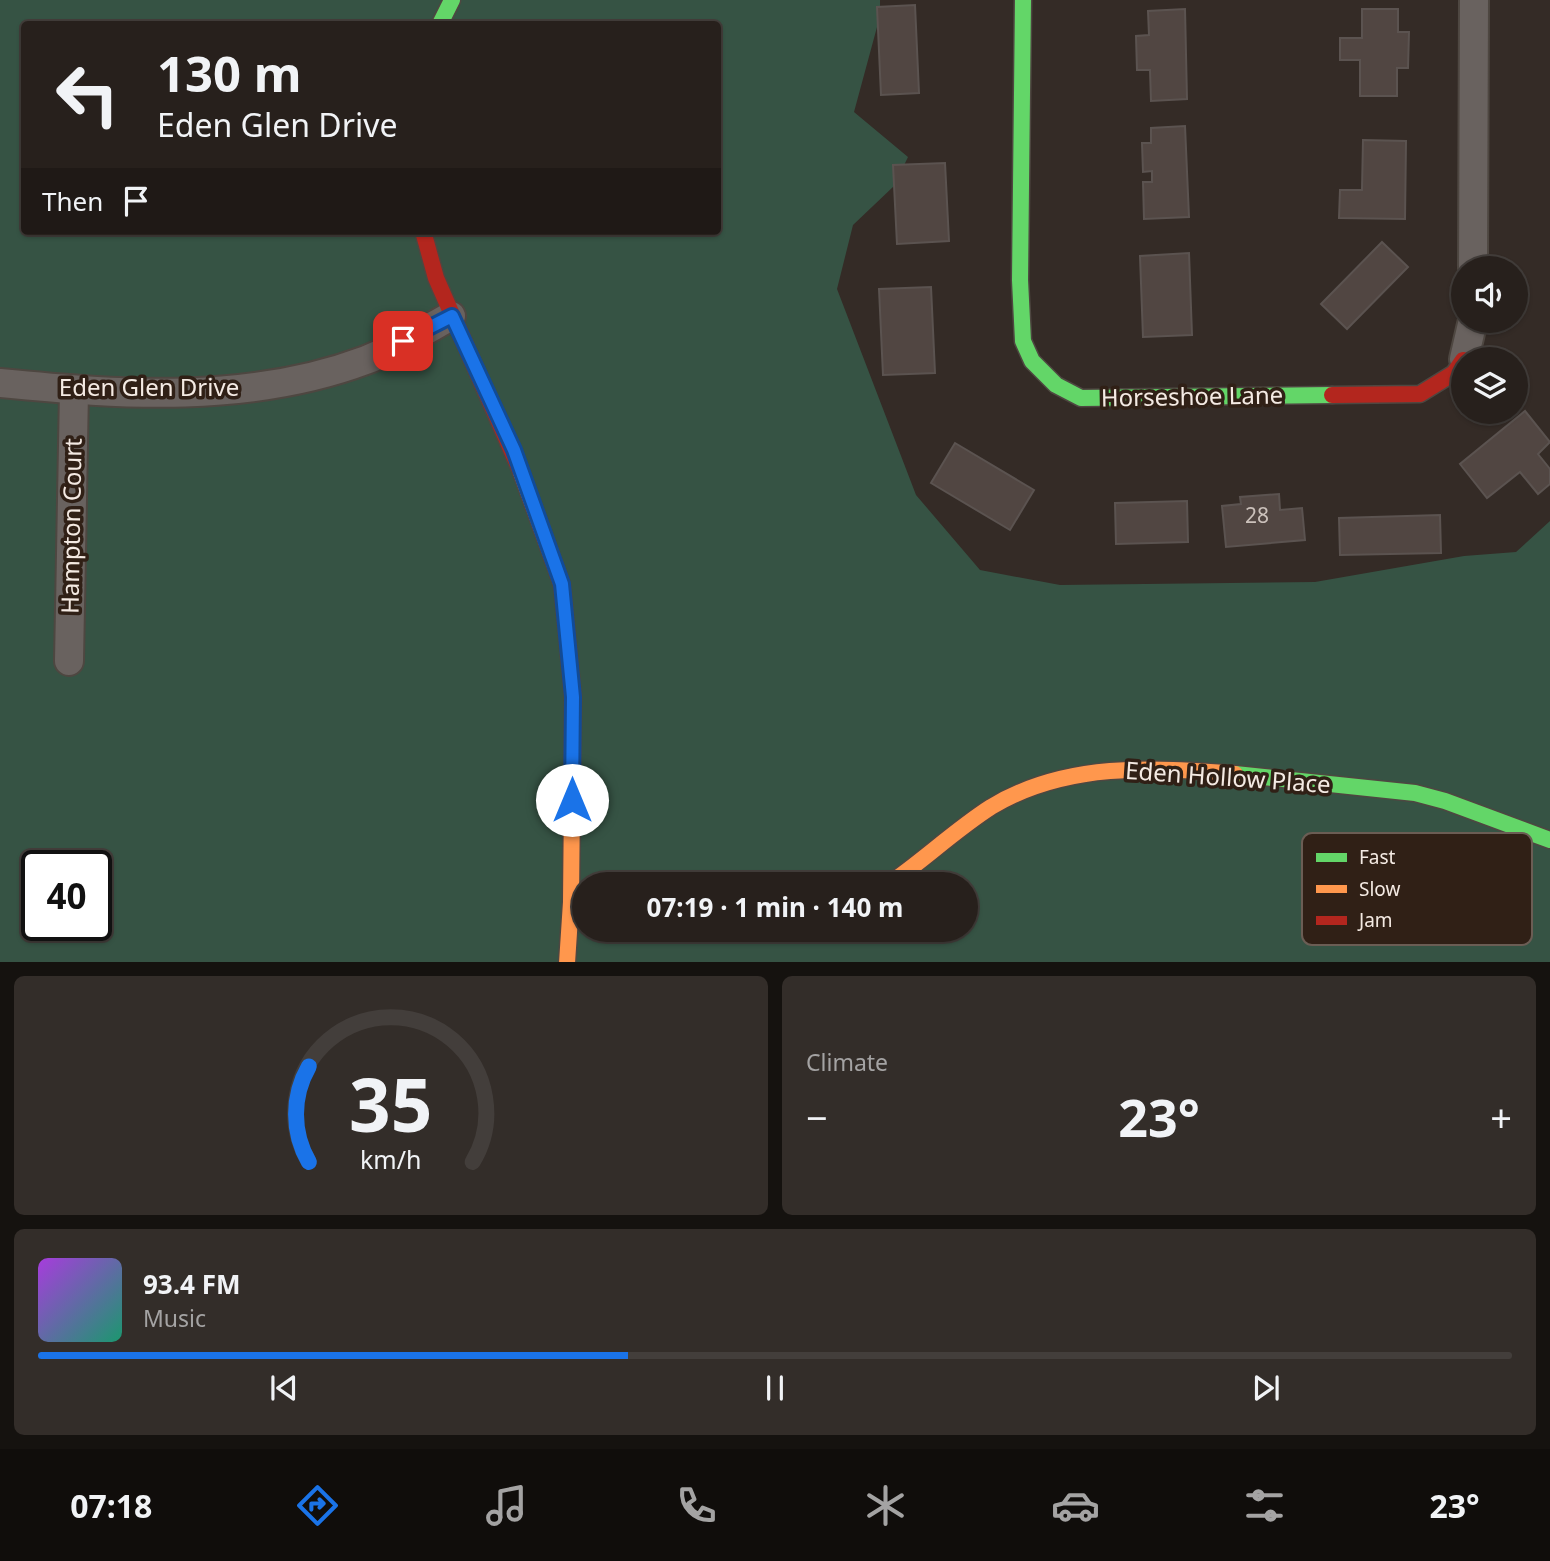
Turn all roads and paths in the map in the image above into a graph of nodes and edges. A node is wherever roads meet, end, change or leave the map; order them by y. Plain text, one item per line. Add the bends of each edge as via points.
1 (452, 0) edge
2 (1023, 0) edge
3 (1475, 0) edge
4 (442, 21) edge
5 (424, 235) edge
6 (1473, 256) edge
7 (452, 316) junction
8 (1451, 375) edge
9 (0, 383) edge
10 (74, 391) junction
11 (69, 661) dead end
12 (1550, 839) edge
13 (577, 872) edge
14 (907, 872) edge
15 (572, 935) edge
16 (567, 962) edge

1 - 4 street
2 - 8 street, Horseshoe Lane via 1023,341 1032,360 1056,384 1081,398 1420,394
3 - 6 street
5 - 7 street
7 - 10 street, Eden Glen Drive via 367,360 288,384 212,393
7 - 13 street via 514,450 562,584 573,697
9 - 10 street, Eden Glen Drive
10 - 11 street, Hampton Court
12 - 14 street, Eden Hollow Place via 1430,796 1390,790 1166,769 1084,772 1028,788 977,816
15 - 16 street

